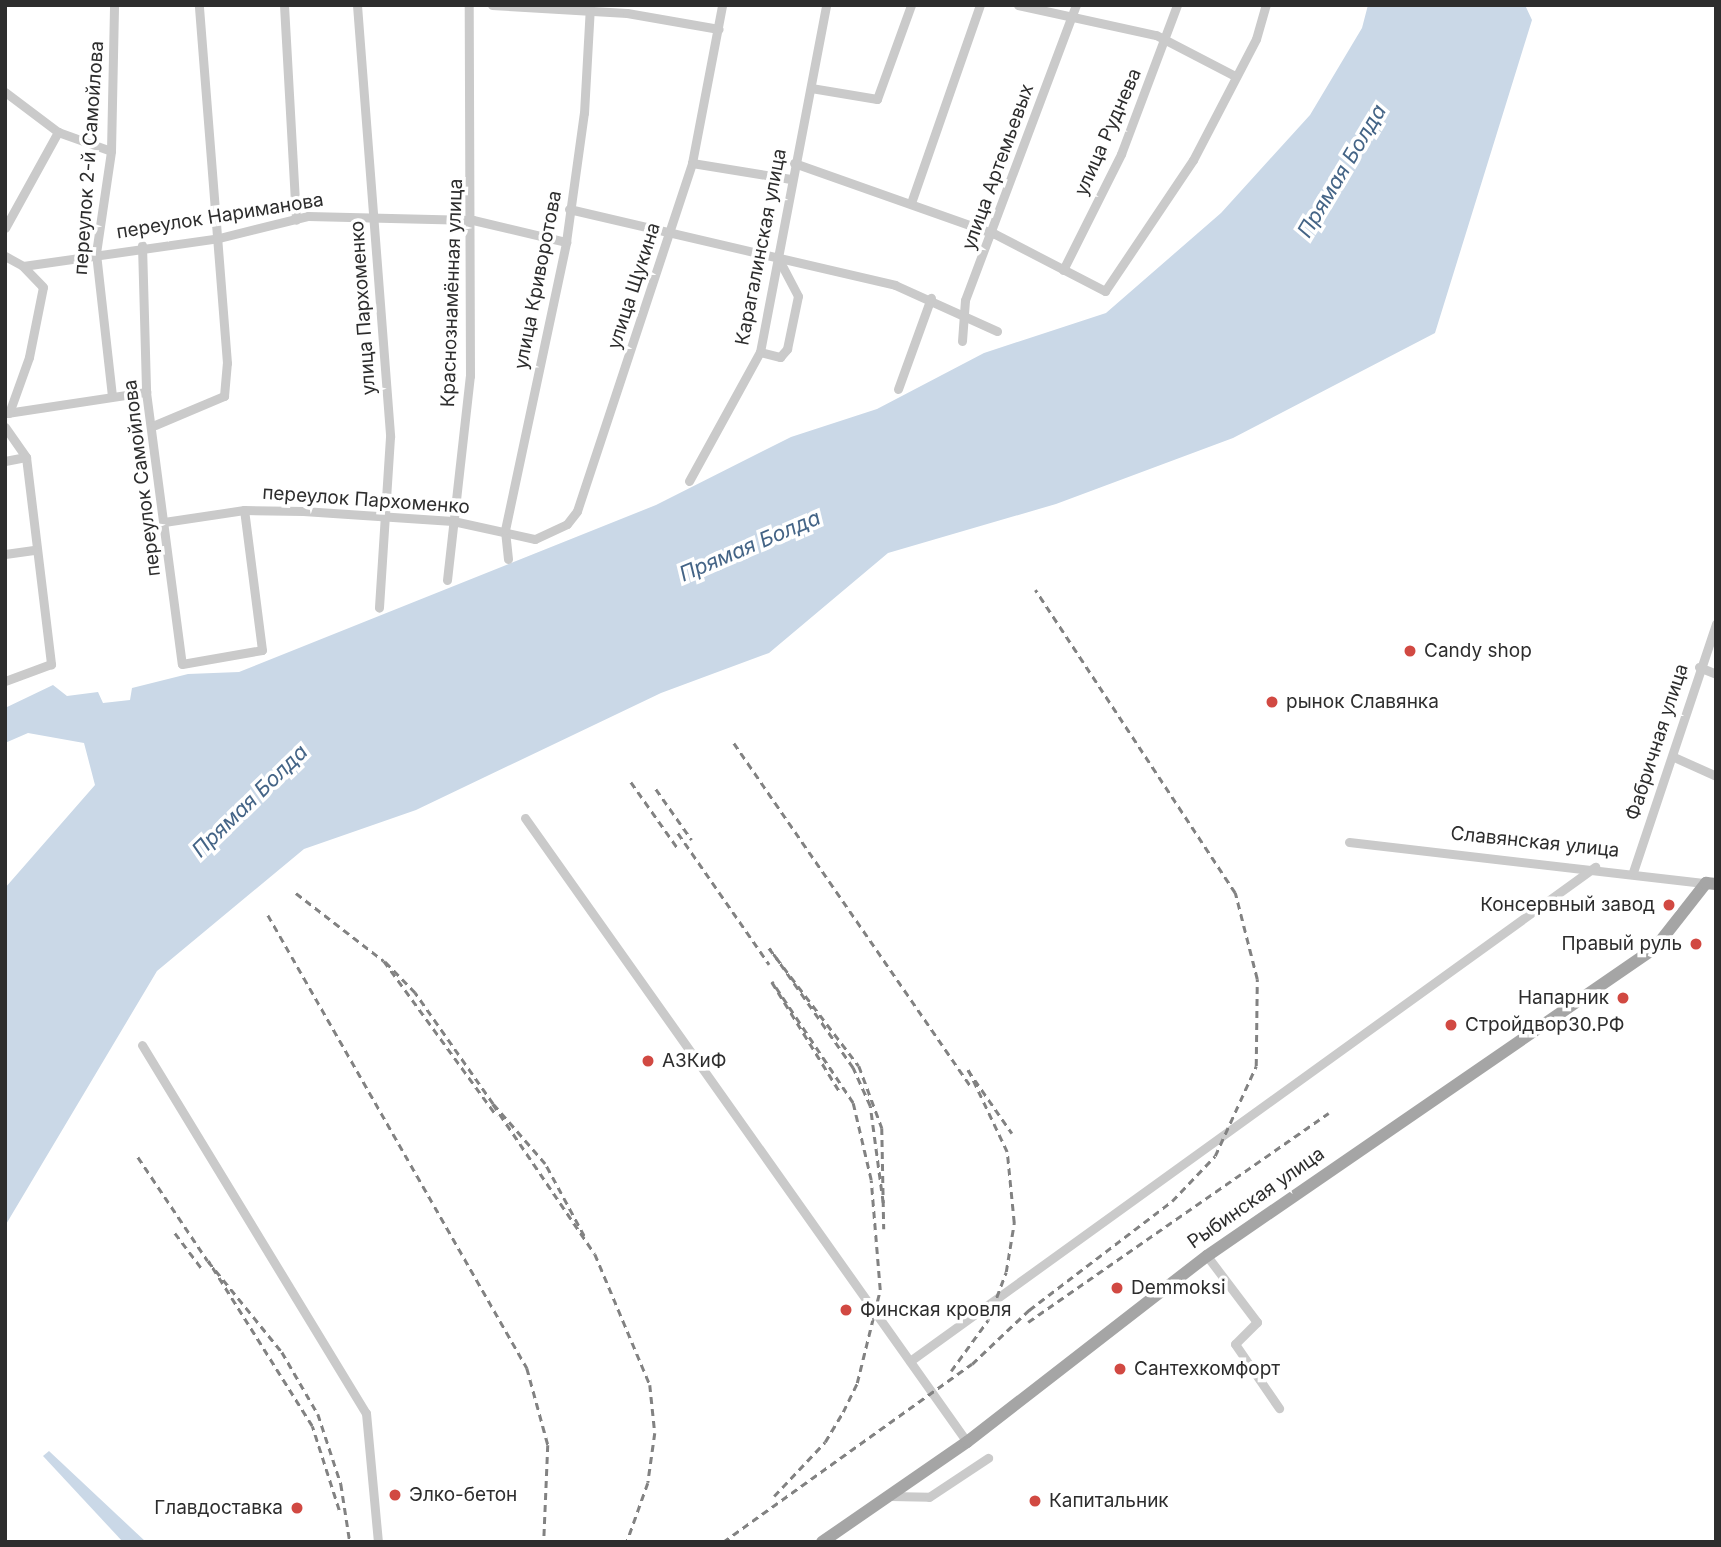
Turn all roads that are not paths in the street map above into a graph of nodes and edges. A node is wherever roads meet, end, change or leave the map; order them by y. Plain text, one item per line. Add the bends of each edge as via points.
1 (114, 5) edge
2 (199, 5) edge
3 (284, 5) edge
4 (357, 5) edge
5 (469, 5) edge
6 (492, 5) edge
7 (722, 5) edge
8 (826, 5) edge
9 (911, 5) edge
10 (980, 5) edge
11 (1018, 5) edge
12 (1076, 5) edge
13 (1177, 5) edge
14 (1266, 5) edge
15 (590, 9) edge
16 (1072, 17) junction
17 (719, 29) junction
18 (1165, 42) junction
19 (1235, 76) junction
20 (811, 88) junction
21 (5, 92) edge
22 (58, 132) junction
23 (111, 151) junction
24 (692, 163) junction
25 (794, 163) junction
26 (791, 180) junction
27 (912, 200) junction
28 (569, 209) junction
29 (374, 215) junction
30 (296, 220) junction
31 (473, 220) junction
32 (5, 228) edge
33 (671, 231) junction
34 (995, 234) junction
35 (219, 238) junction
36 (566, 242) junction
37 (142, 245) junction
38 (96, 253) junction
39 (5, 256) edge
40 (777, 256) junction
41 (23, 266) junction
42 (1063, 270) junction
43 (930, 298) junction
44 (960, 314) junction
45 (997, 331) dead end
46 (962, 341) dead end
47 (760, 352) junction
48 (898, 389) dead end
49 (146, 392) junction
50 (111, 396) junction
51 (7, 413) edge
52 (155, 425) junction
53 (5, 427) edge
54 (26, 457) junction
55 (5, 461) edge
56 (689, 481) dead end
57 (244, 510) junction
58 (384, 516) junction
59 (453, 521) junction
60 (164, 522) junction
61 (505, 530) junction
62 (523, 538) joint
63 (34, 550) junction
64 (5, 554) edge
65 (508, 559) dead end
66 (447, 580) dead end
67 (379, 608) dead end
68 (1716, 624) edge
69 (1699, 667) junction
70 (1716, 674) edge
71 (5, 681) edge
72 (1674, 758) junction
73 (1716, 776) edge
74 (525, 818) dead end
75 (1349, 842) dead end
76 (1595, 867) junction
77 (1633, 872) junction
78 (1711, 883) edge
79 (142, 1045) dead end
80 (1207, 1256) junction
81 (910, 1361) junction
82 (1279, 1408) dead end
83 (967, 1442) junction
84 (988, 1458) dead end
85 (888, 1496) junction
86 (378, 1542) edge
87 (822, 1542) edge

1 - 23 street, переулок 2-й Самойлова
2 - 35 street
3 - 30 street
4 - 29 street, улица Пархоменко
5 - 31 street, Краснознамённая улица
6 - 15 street
7 - 17 street, улица Щукина
8 - 20 street, Карагалинская улица
9 - 20 street via 877,99
10 - 27 street
11 - 16 street
12 - 16 street, улица Артемьевых
13 - 18 street, улица Руднева
14 - 19 street
15 - 17 street
15 - 28 street, улица Криворотова
16 - 18 street
16 - 34 street, улица Артемьевых
17 - 24 street, улица Щукина
18 - 19 street
18 - 42 street, улица Руднева via 1121,154
19 - 42 street via 1161,215 1105,291
20 - 25 street, Карагалинская улица
21 - 22 street
22 - 23 street
22 - 32 street
23 - 38 street, переулок 2-й Самойлова
24 - 26 street
24 - 33 street, улица Щукина
25 - 26 street, Карагалинская улица
25 - 27 street
26 - 40 street, Карагалинская улица
27 - 34 street
28 - 33 street
28 - 36 street, улица Криворотова
29 - 30 street, переулок Нариманова
29 - 31 street, переулок Нариманова
29 - 58 street, улица Пархоменко via 390,437
30 - 35 street, переулок Нариманова
31 - 36 street, переулок Нариманова
31 - 59 street, Краснознамённая улица via 470,376
33 - 40 street
33 - 62 street, улица Щукина via 577,511 552,533
34 - 42 street
34 - 44 street, улица Артемьевых
35 - 37 street, переулок Нариманова
35 - 52 street via 224,396
36 - 61 street, улица Криворотова
37 - 38 street, переулок Нариманова
37 - 49 street, переулок Самойлова
38 - 41 street, переулок Нариманова
38 - 50 street, переулок 2-й Самойлова
39 - 41 street
40 - 43 street
40 - 47 street, Карагалинская улица
40 - 47 street via 798,296 787,349 780,357
41 - 51 street via 43,287 29,357
43 - 44 street
43 - 48 street
44 - 45 street
44 - 46 street, улица Артемьевых
47 - 56 street, Карагалинская улица
49 - 50 street
49 - 52 street, переулок Самойлова
50 - 51 street
52 - 60 street, переулок Самойлова
53 - 54 street
54 - 55 street
54 - 63 street
57 - 58 street, переулок Пархоменко
57 - 60 street, переулок Пархоменко
57 - 60 street, переулок Самойлова via 262,650 182,664
58 - 59 street, переулок Пархоменко
58 - 67 street, улица Пархоменко
59 - 61 street, переулок Пархоменко
59 - 66 street, Краснознамённая улица
61 - 62 street, переулок Пархоменко
61 - 65 street, улица Криворотова
63 - 64 street
63 - 71 street via 51,664
68 - 69 street, Фабричная улица
69 - 70 street
69 - 72 street, Фабричная улица
72 - 73 street
72 - 77 street, Фабричная улица
74 - 81 street
75 - 76 street, Славянская улица
76 - 77 street, Славянская улица
76 - 81 street
77 - 78 street, Славянская улица
78 - 80 main road, Рыбинская улица via 1655,948
79 - 86 street via 366,1413
80 - 82 street via 1257,1322 1235,1344
80 - 83 main road, Рыбинская улица
81 - 83 street
83 - 85 main road, Рыбинская улица
84 - 85 street via 929,1497
85 - 87 main road, Рыбинская улица

